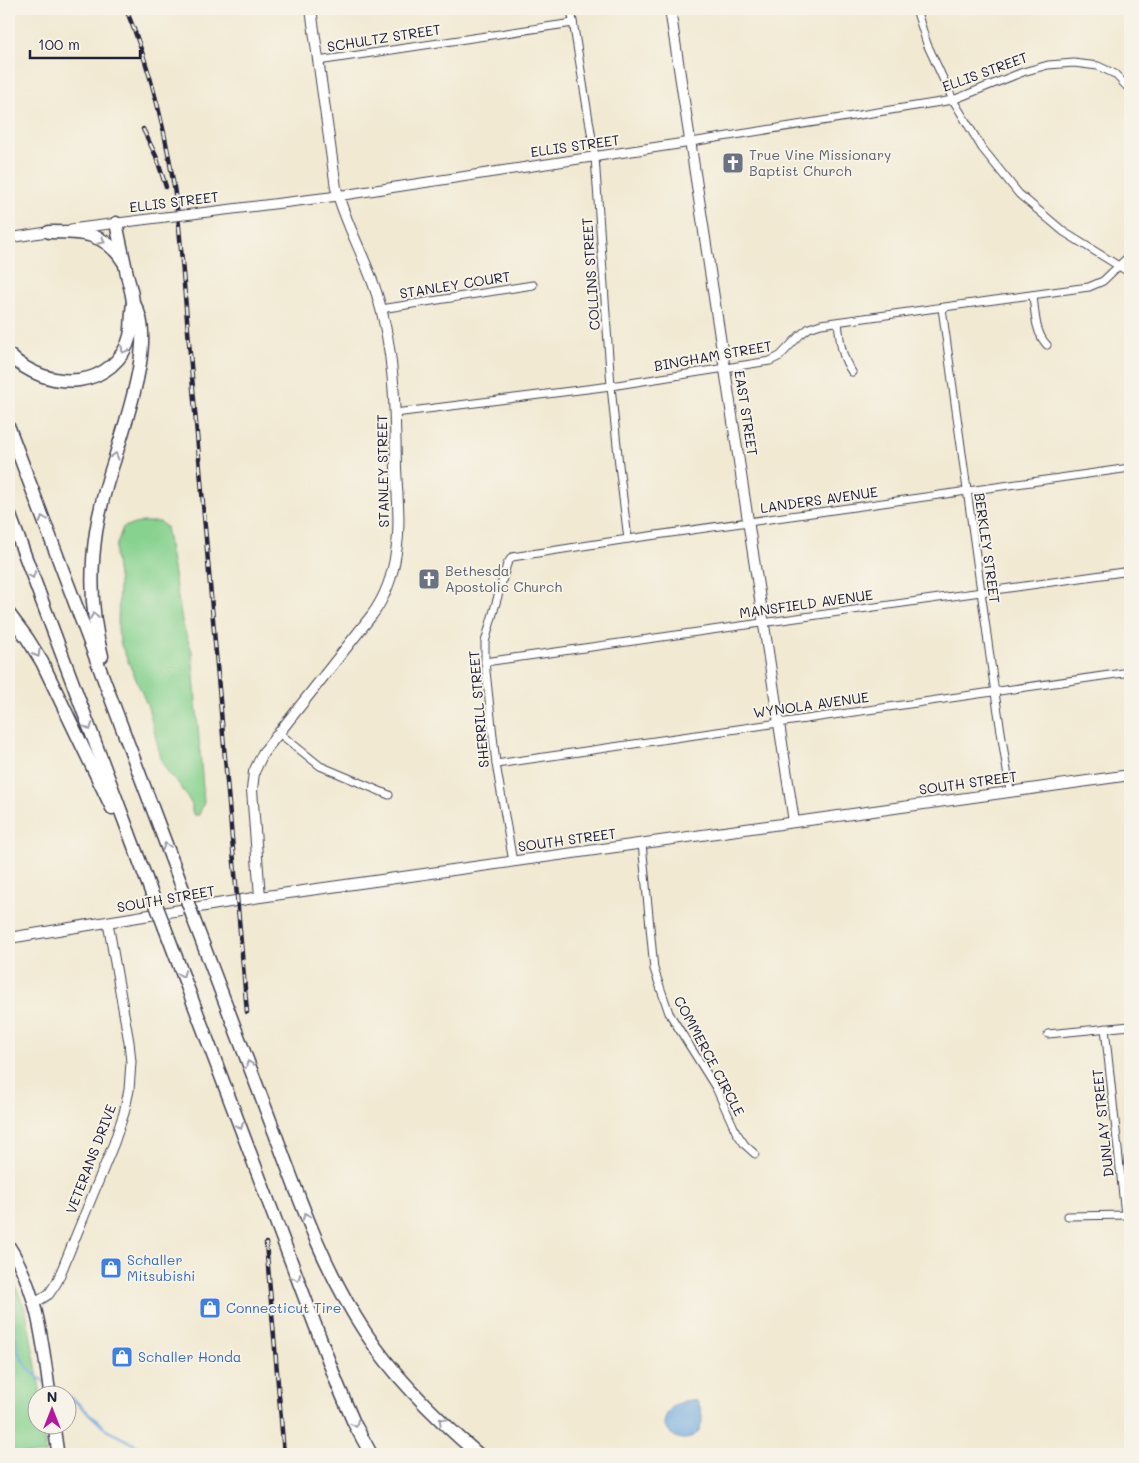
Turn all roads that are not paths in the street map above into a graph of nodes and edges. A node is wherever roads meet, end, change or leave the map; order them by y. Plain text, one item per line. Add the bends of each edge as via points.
1 (311, 9) edge
2 (572, 9) edge
3 (670, 9) edge
4 (916, 9) edge
5 (574, 22) junction
6 (318, 61) junction
7 (1130, 90) edge
8 (953, 100) junction
9 (691, 142) junction
10 (595, 157) junction
11 (338, 196) junction
12 (116, 223) junction
13 (49, 232) junction
14 (9, 238) edge
15 (1130, 255) edge
16 (125, 265) junction
17 (1120, 265) junction
18 (1130, 273) edge
19 (533, 285) dead end
20 (1033, 295) junction
21 (133, 303) junction
22 (942, 308) junction
23 (382, 309) junction
24 (838, 322) junction
25 (1047, 345) dead end
26 (9, 356) edge
27 (725, 368) junction
28 (852, 372) dead end
29 (611, 386) junction
30 (395, 413) junction
31 (9, 428) edge
32 (1130, 468) edge
33 (967, 493) junction
34 (9, 513) edge
35 (748, 523) junction
36 (628, 539) junction
37 (512, 558) joint
38 (1130, 571) edge
39 (981, 592) junction
40 (9, 614) edge
41 (764, 623) junction
42 (485, 662) junction
43 (1130, 672) edge
44 (995, 693) junction
45 (110, 695) junction
46 (779, 722) junction
47 (279, 733) junction
48 (496, 764) junction
49 (1130, 775) edge
50 (1010, 790) junction
51 (389, 795) dead end
52 (794, 822) junction
53 (642, 843) junction
54 (135, 848) junction
55 (513, 862) junction
56 (260, 897) junction
57 (108, 923) junction
58 (9, 938) edge
59 (1130, 1026) edge
60 (1105, 1028) junction
61 (1048, 1034) dead end
62 (755, 1154) dead end
63 (1128, 1215) edge
64 (1068, 1216) dead end
65 (9, 1246) edge
66 (35, 1303) junction
67 (49, 1386) edge
68 (55, 1436) edge
69 (369, 1450) edge
70 (58, 1454) edge
71 (478, 1454) edge

1 - 6 main road, STANLEY STREET
2 - 5 street, COLLINS STREET
3 - 9 main road, EAST STREET
4 - 8 street via 927,44
5 - 6 street, SCHULTZ STREET
5 - 10 street, COLLINS STREET
6 - 11 main road, STANLEY STREET
7 - 8 street, ELLIS STREET via 1115,74 1098,66 1074,63 1048,65 1023,72
8 - 9 street, ELLIS STREET
8 - 17 street via 982,148 1019,194 1064,232
9 - 10 street, ELLIS STREET
9 - 27 main road, EAST STREET
10 - 11 street, ELLIS STREET
10 - 29 street, COLLINS STREET
11 - 12 street, ELLIS STREET, bridge
11 - 23 main road, STANLEY STREET
12 - 13 street, ELLIS STREET
12 - 16 highway
13 - 14 street, ELLIS STREET
13 -> 16 highway via 98,238 113,248
15 - 17 street, BINGHAM STREET
16 - 21 highway
17 - 18 street
17 - 20 street, BINGHAM STREET via 1104,281 1089,287
19 - 23 street, STANLEY COURT
20 - 22 street, BINGHAM STREET
20 - 25 street via 1038,330
21 -> 26 highway via 126,346 116,362 97,376 75,381 48,378 28,370
45 -> 21 highway via 95,623 93,565 102,504 140,367 141,320
22 - 24 street, BINGHAM STREET
22 - 33 street, BERKLEY STREET
23 - 30 main road, STANLEY STREET via 392,360
24 - 27 street, BINGHAM STREET via 809,328 780,356 770,361
24 - 28 street via 841,350
27 - 29 street, BINGHAM STREET
27 - 35 main road, EAST STREET
29 - 30 street, BINGHAM STREET
29 - 36 street, COLLINS STREET
30 - 47 main road, STANLEY STREET via 398,539 386,591 372,615
45 -> 31 highway
32 - 33 street, LANDERS AVENUE
33 - 35 street, LANDERS AVENUE
33 - 39 street, BERKLEY STREET
34 -> 54 highway
35 - 36 street, LANDERS AVENUE
35 - 41 main road, EAST STREET
36 - 37 street, LANDERS AVENUE
37 - 42 street, SHERRILL STREET via 507,564 486,642
38 - 39 street, MANSFIELD AVENUE
39 - 41 street, MANSFIELD AVENUE
39 - 44 street, BERKLEY STREET
40 -> 54 highway via 42,662 120,824
41 - 42 street, MANSFIELD AVENUE
41 - 46 main road, EAST STREET
42 - 48 street, SHERRILL STREET
43 - 44 street, WYNOLA AVENUE
44 - 46 street, WYNOLA AVENUE
44 - 50 street, BERKLEY STREET
71 -> 45 highway, bridge via 423,1402 368,1337 313,1236
46 - 48 street, WYNOLA AVENUE
46 - 52 main road, EAST STREET
47 - 51 street via 320,766
47 - 56 main road, STANLEY STREET via 260,758 252,781
48 - 55 street, SHERRILL STREET
49 - 50 main road, SOUTH STREET
50 - 52 main road, SOUTH STREET
52 - 53 main road, SOUTH STREET
53 - 55 main road, SOUTH STREET
53 - 62 street, COMMERCE CIRCLE via 654,969 669,1013 716,1088 736,1132
54 -> 69 highway, bridge via 344,1401
55 - 56 main road, SOUTH STREET
56 - 57 main road, SOUTH STREET
57 - 58 main road, SOUTH STREET
57 - 66 street, VETERANS DRIVE via 129,1042 128,1096 114,1143 57,1282
59 - 60 street
60 - 61 street
60 - 63 street, DUNLAY STREET
63 - 64 street
65 - 66 main road via 28,1281
66 - 67 main road
68 - 70 main road

